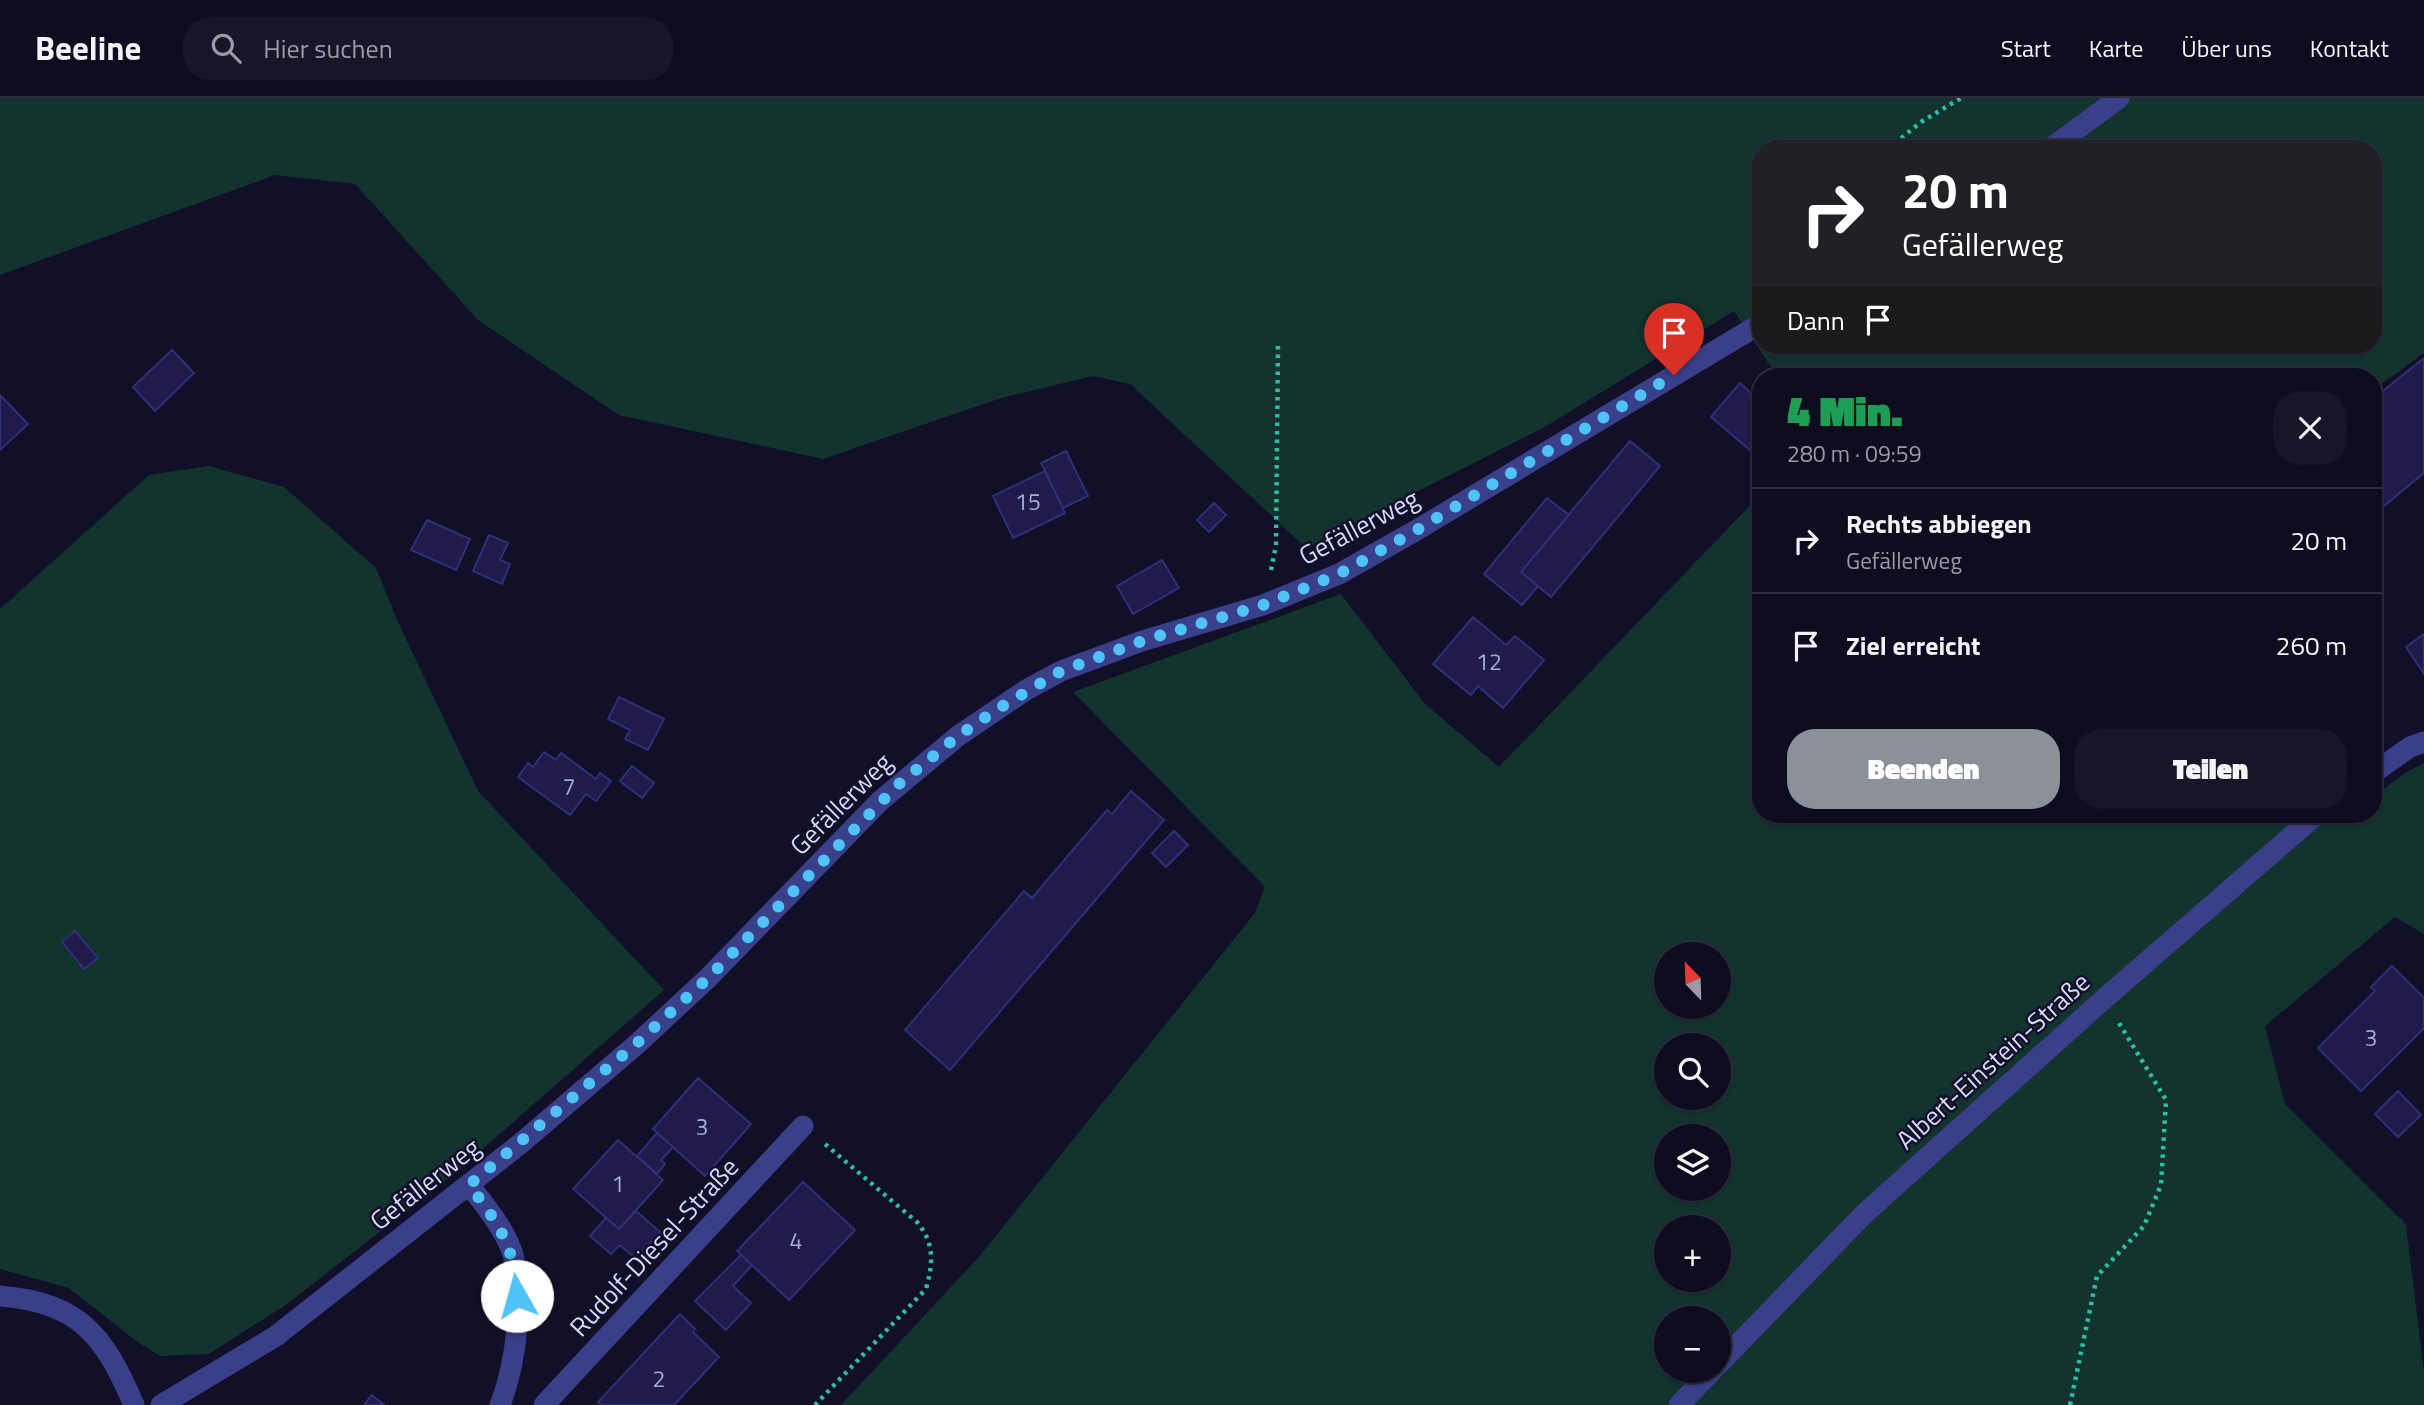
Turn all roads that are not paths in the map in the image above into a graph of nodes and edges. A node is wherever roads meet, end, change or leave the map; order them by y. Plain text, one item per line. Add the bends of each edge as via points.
1 (2119, 98) edge
2 (2062, 140) edge
3 (1752, 329) edge
4 (2424, 742) edge
5 (2382, 766) edge
6 (2307, 823) edge
7 (803, 1126) road end
8 (469, 1185) junction
9 (0, 1296) edge
10 (1731, 1352) edge
11 (1700, 1383) edge
12 (134, 1405) edge
13 (161, 1405) edge
14 (500, 1405) edge
15 (544, 1405) edge
16 (1679, 1405) edge

1 - 2 street
3 - 8 street, Gefällerweg via 1360,562 1296,593 1142,641 1061,671 1026,690 958,736 880,801 708,978
4 - 5 street
6 - 10 street, Albert-Einstein-Straße via 1864,1214
7 - 15 street, Rudolf-Diesel-Straße
8 - 13 street, Gefällerweg via 276,1336
8 - 14 street via 510,1246 517,1281 512,1360
9 - 12 street via 24,1298 68,1314 97,1336
11 - 16 street

